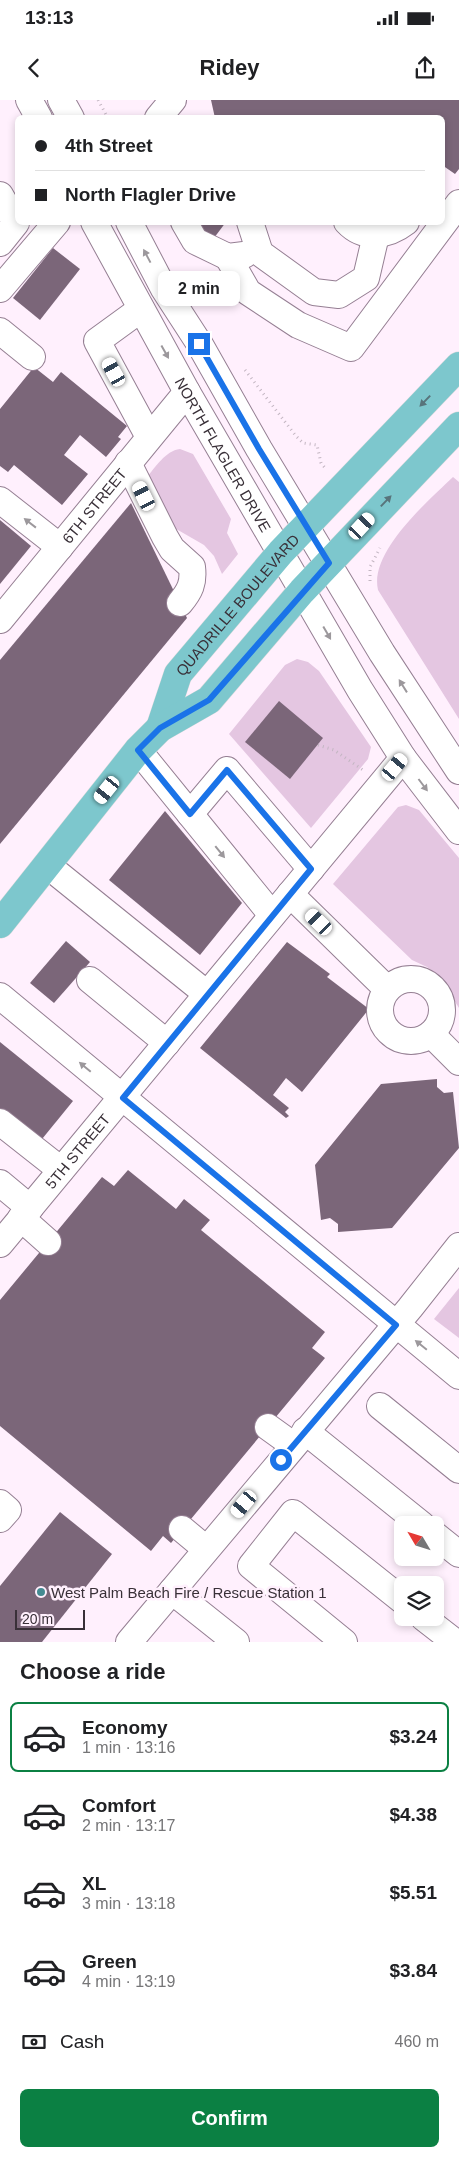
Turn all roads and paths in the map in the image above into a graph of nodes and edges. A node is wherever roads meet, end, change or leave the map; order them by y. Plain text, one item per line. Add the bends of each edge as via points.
1 (29, 100) edge
2 (61, 100) edge
3 (98, 100) edge
4 (172, 100) edge
5 (37, 115) edge
6 (69, 115) edge
7 (106, 115) edge
8 (160, 115) edge
9 (0, 195) edge
10 (459, 203) edge
11 (15, 221) edge
12 (445, 222) edge
13 (15, 224) edge
14 (54, 225) edge
15 (96, 225) edge
16 (131, 225) edge
17 (186, 225) edge
18 (251, 225) edge
19 (351, 225) edge
20 (402, 225) edge
21 (443, 225) edge
22 (376, 235) junction
23 (0, 243) edge
24 (260, 253) junction
25 (228, 257) junction
26 (0, 290) edge
27 (140, 309) junction
28 (0, 331) edge
29 (32, 357) dead end
30 (459, 366) edge
31 (243, 368) dead end
32 (187, 392) junction
33 (459, 426) edge
34 (149, 437) junction
35 (128, 463) junction
36 (321, 463) dead end
37 (0, 500) edge
38 (307, 527) junction
39 (383, 545) dead end
40 (60, 547) junction
41 (281, 552) junction
42 (329, 563) junction
43 (372, 588) dead end
44 (302, 591) junction
45 (180, 603) dead end
46 (0, 620) edge
47 (160, 728) junction
48 (318, 745) dead end
49 (138, 750) junction
50 (403, 758) junction
51 (459, 771) edge
52 (365, 772) dead end
53 (190, 814) junction
54 (459, 831) edge
55 (47, 865) junction
56 (311, 869) junction
57 (290, 894) junction
58 (272, 915) junction
59 (0, 924) edge
60 (90, 980) dead end
61 (387, 989) junction
62 (207, 994) junction
63 (0, 996) edge
64 (431, 1034) junction
65 (167, 1043) junction
66 (459, 1062) edge
67 (123, 1098) junction
68 (0, 1122) edge
69 (61, 1170) junction
70 (0, 1183) edge
71 (25, 1213) junction
72 (48, 1242) dead end
73 (0, 1244) edge
74 (459, 1246) edge
75 (396, 1325) junction
76 (459, 1376) edge
77 (380, 1406) dead end
78 (268, 1427) dead end
79 (299, 1438) junction
80 (459, 1470) edge
81 (0, 1503) edge
82 (409, 1516) edge
83 (0, 1519) edge
84 (182, 1529) dead end
85 (444, 1542) edge
86 (206, 1549) junction
87 (459, 1554) edge
88 (172, 1591) junction
89 (394, 1594) edge
90 (434, 1626) edge
91 (129, 1642) edge
92 (236, 1642) edge
93 (344, 1642) edge
94 (455, 1642) edge

1 - 5 street
2 - 6 street
3 - 7 path
4 - 8 street
9 - 11 street
10 - 12 street
13 - 23 street
14 - 26 street
15 - 27 street, NORTH FLAGLER DRIVE
38 -> 16 street via 164,289
17 - 25 street via 195,242
18 - 24 street
19 - 22 street via 364,234
20 - 22 street
21 - 25 street via 352,348 298,325 248,292
22 - 24 street via 366,278 339,296 314,292
24 - 25 street
27 -> 32 street, NORTH FLAGLER DRIVE
27 - 34 street via 97,341
28 - 29 street
30 -> 38 main road, QUADRILLE BOULEVARD
31 - 36 path via 296,436 303,442 317,445
32 - 34 street, 6TH STREET
32 - 41 street, NORTH FLAGLER DRIVE
42 -> 33 main road
34 - 35 street, 6TH STREET
35 - 40 street, 6TH STREET
35 - 45 street via 172,549 192,567 194,580
40 -> 37 street
38 - 41 main road, QUADRILLE BOULEVARD
38 - 42 street
39 - 43 path via 370,567
40 - 46 street, 6TH STREET
41 - 44 street, NORTH FLAGLER DRIVE
41 - 47 main road, QUADRILLE BOULEVARD via 178,674
42 - 44 main road
51 -> 42 street
44 - 47 main road via 209,700
44 -> 50 street, NORTH FLAGLER DRIVE
47 - 49 main road
48 - 52 path via 339,752
49 - 53 street
49 - 55 main road
50 -> 54 street, NORTH FLAGLER DRIVE
50 - 56 street, 5TH STREET
53 - 56 street via 227,770
53 -> 58 street
55 - 59 main road
55 - 62 street
56 - 57 street, 5TH STREET
57 - 58 street, 5TH STREET
57 - 61 street
58 - 62 street, 5TH STREET
60 - 65 street
61 - 64 street via 381,1001 384,1027 406,1041 419,1040
61 - 64 street via 407,978 430,983 438,992 443,1014
62 - 65 street, 5TH STREET
67 -> 63 street
64 - 66 street
65 - 67 street, 5TH STREET
67 - 69 street, 5TH STREET
67 - 75 street
68 - 69 street
69 - 71 street, 5TH STREET
70 - 71 street
71 - 72 street
71 - 73 street, 5TH STREET
74 - 75 street
76 -> 75 street
75 - 79 street
77 - 80 street
78 - 79 street
79 - 82 street
79 - 86 street
81 - 83 street via 8,1510
84 - 86 street
85 - 87 street
86 - 88 street
88 - 91 street
88 - 92 street
89 - 93 street via 293,1514 250,1566
90 - 94 street

